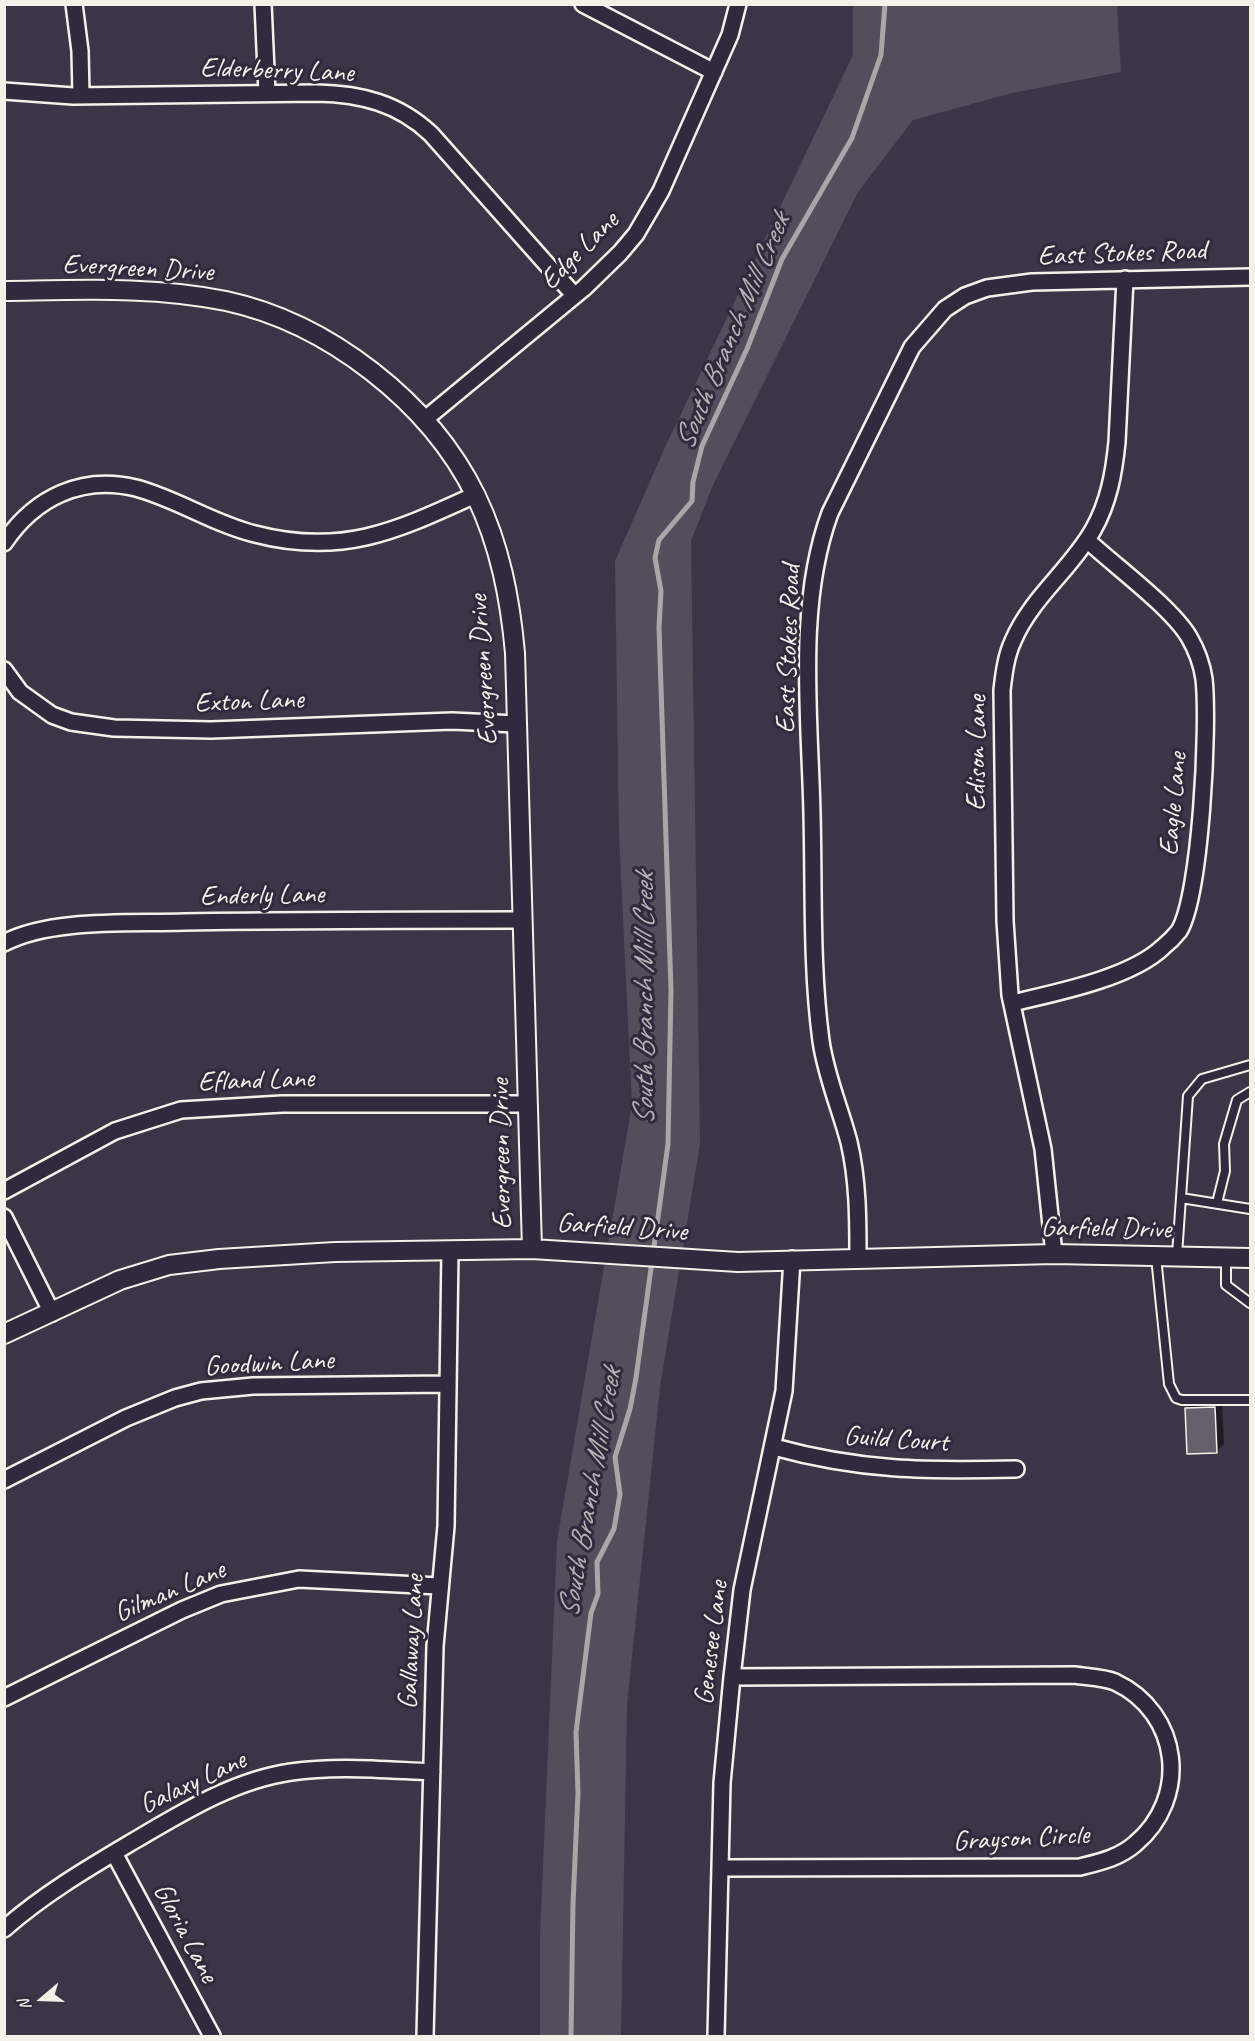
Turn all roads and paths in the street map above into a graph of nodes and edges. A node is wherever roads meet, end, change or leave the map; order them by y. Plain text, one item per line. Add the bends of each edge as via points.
1 (74, 4) edge
2 (263, 4) edge
3 (583, 4) edge
4 (738, 4) edge
5 (714, 72) junction
6 (4, 91) edge
7 (267, 93) junction
8 (81, 95) junction
9 (1251, 277) edge
10 (1125, 279) junction
11 (4, 291) edge
12 (574, 295) junction
13 (424, 420) junction
14 (476, 495) junction
15 (1087, 540) junction
16 (4, 543) edge
17 (4, 670) edge
18 (516, 724) junction
19 (523, 920) junction
20 (4, 943) edge
21 (1011, 1004) junction
22 (1251, 1065) edge
23 (1251, 1092) edge
24 (527, 1104) junction
25 (4, 1191) edge
26 (1181, 1198) junction
27 (1217, 1203) junction
28 (1251, 1209) edge
29 (4, 1217) edge
30 (532, 1249) junction
31 (450, 1251) junction
32 (1054, 1254) junction
33 (1156, 1256) junction
34 (1177, 1257) junction
35 (1226, 1257) junction
36 (1251, 1258) edge
37 (792, 1259) junction
38 (858, 1259) junction
39 (1251, 1303) edge
40 (52, 1312) junction
41 (4, 1334) edge
42 (448, 1384) junction
43 (1251, 1400) edge
44 (774, 1447) junction
45 (1016, 1468) dead end
46 (4, 1480) edge
47 (439, 1586) junction
48 (732, 1677) junction
49 (4, 1698) edge
50 (432, 1772) junction
51 (114, 1853) junction
52 (720, 1868) junction
53 (4, 1929) edge
54 (212, 2037) edge
55 (425, 2037) edge
56 (716, 2037) edge

1 - 8 street
2 - 7 street
3 - 5 street
4 - 5 street, Edge Lane
5 - 12 street, Edge Lane via 649,212 620,253
6 - 8 street, Elderberry Lane
7 - 8 street, Elderberry Lane
7 - 12 street, Elderberry Lane via 342,94 390,104 412,116
9 - 10 street, East Stokes Road
10 - 15 street, Edison Lane via 1115,465 1104,510
10 - 38 street, East Stokes Road via 1009,284 965,296 945,309 912,347 821,538 811,594 809,650 815,960 821,1043 854,1171
11 - 13 street, Evergreen Drive via 163,291 256,309 341,350
12 - 13 street, Edge Lane
13 - 14 street, Evergreen Drive via 459,465
14 - 16 street via 366,539 316,543 255,534 136,488 84,484 48,499 16,526
14 - 18 street, Evergreen Drive via 508,588 515,653
15 - 21 street, Edison Lane via 1025,619 1005,664 1005,921
15 - 21 street, Eagle Lane via 1177,620 1198,656 1204,677 1206,724 1192,883 1179,931 1144,962
17 - 18 street, Exton Lane via 21,692 52,715 114,728
18 - 19 street, Evergreen Drive
19 - 20 street, Enderly Lane via 123,924 40,929
19 - 24 street, Evergreen Drive
21 - 32 street, Edison Lane via 1043,1149
22 - 26 lane via 1202,1079 1188,1096
23 - 27 lane via 1237,1100 1224,1144 1225,1171
24 - 25 street, Efland Lane via 282,1104 180,1110 115,1131
24 - 30 street, Evergreen Drive
26 - 27 lane
26 - 34 lane
27 - 28 lane
29 - 40 street
30 - 31 street, Garfield Drive
30 - 37 street, Garfield Drive via 738,1262
31 - 40 street, Garfield Drive via 335,1252 169,1265 120,1280
31 - 42 street, Gallaway Lane
32 - 33 street, Garfield Drive
32 - 38 street, Garfield Drive
33 - 34 street, Garfield Drive
33 - 43 lane via 1169,1384 1176,1398
34 - 35 street, Garfield Drive
35 - 36 street, Garfield Drive
35 - 39 lane via 1226,1285
37 - 38 street, Garfield Drive
37 - 44 street, Genesee Lane via 789,1344
40 - 41 street, Garfield Drive
42 - 46 street, Goodwin Lane via 253,1386 201,1391 126,1418
42 - 47 street, Gallaway Lane via 446,1527
44 - 45 street, Guild Court via 884,1469
44 - 48 street, Genesee Lane via 746,1571
47 - 49 street, Gilman Lane via 299,1579 221,1594
47 - 50 street, Gallaway Lane
48 - 52 street, Genesee Lane via 722,1783
48 - 52 street, Grayson Circle via 1074,1675 1112,1681 1142,1700 1163,1728 1170,1745 1170,1782 1158,1817 1147,1833 1117,1856 1080,1867
50 - 51 street, Galaxy Lane via 337,1769 272,1775 211,1798
50 - 55 street, Gallaway Lane
51 - 53 street, Galaxy Lane via 37,1900
51 - 54 street, Gloria Lane
52 - 56 street, Genesee Lane

